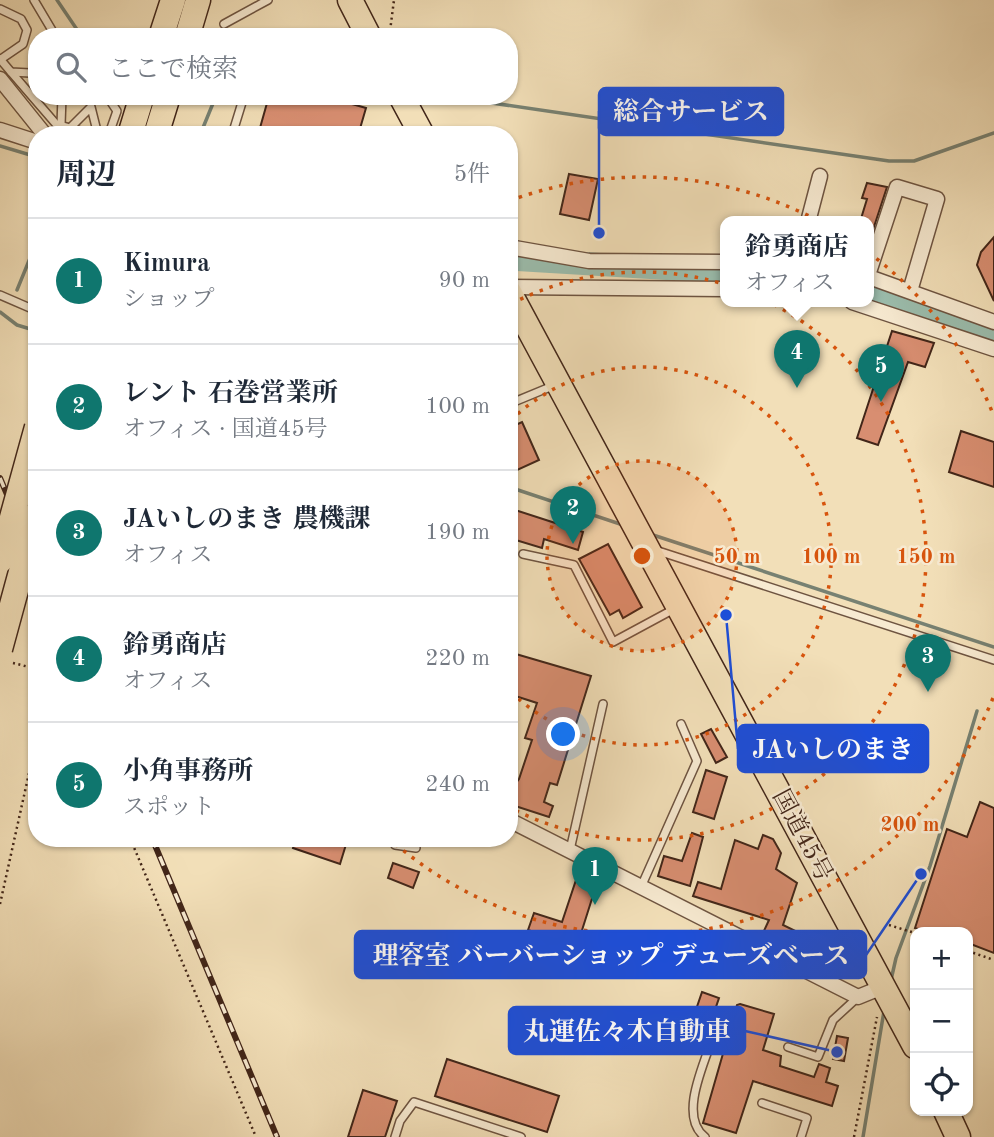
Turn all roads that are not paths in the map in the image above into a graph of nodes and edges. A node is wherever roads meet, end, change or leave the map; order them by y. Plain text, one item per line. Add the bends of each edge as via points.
1 (34, 0) edge
2 (173, 0) edge
3 (198, 0) edge
4 (268, 0) edge
5 (350, 0) edge
6 (0, 9) edge
7 (224, 24) dead end
8 (51, 28) edge
9 (164, 28) edge
10 (190, 28) edge
11 (364, 28) edge
12 (0, 59) edge
13 (28, 73) edge
14 (5, 75) edge
15 (26, 90) joint
16 (28, 92) edge
17 (39, 105) edge
18 (62, 105) edge
19 (113, 105) edge
20 (139, 105) edge
21 (165, 105) edge
22 (241, 105) edge
23 (405, 105) edge
24 (61, 125) junction
25 (39, 126) edge
26 (64, 126) edge
27 (72, 126) edge
28 (94, 126) edge
29 (112, 126) edge
30 (133, 126) edge
31 (159, 126) edge
32 (235, 126) edge
33 (417, 126) edge
34 (0, 130) edge
35 (28, 139) edge
36 (820, 176) dead end
37 (810, 216) edge
38 (518, 249) edge
39 (874, 259) edge
40 (720, 262) edge
41 (874, 277) edge
42 (720, 289) edge
43 (518, 290) edge
44 (910, 291) junction
45 (0, 295) edge
46 (28, 307) edge
47 (518, 307) edge
48 (869, 307) edge
49 (994, 322) edge
50 (994, 349) edge
51 (559, 383) junction
52 (518, 400) edge
53 (28, 460) edge
54 (641, 536) junction
55 (28, 553) edge
56 (523, 554) dead end
57 (0, 561) edge
58 (679, 606) junction
59 (5, 656) edge
60 (994, 660) edge
61 (603, 704) dead end
62 (681, 724) dead end
63 (518, 825) edge
64 (409, 847) edge
65 (416, 848) dead end
66 (570, 851) junction
67 (641, 887) junction
68 (888, 992) junction
69 (858, 996) junction
70 (715, 1031) dead end
71 (910, 1036) edge
72 (788, 1047) dead end
73 (762, 1103) dead end
74 (948, 1116) edge
75 (395, 1137) edge
76 (521, 1137) edge
77 (705, 1137) edge
78 (801, 1137) edge
79 (958, 1137) edge

1 - 8 lane
2 - 9 highway
3 - 10 highway
4 - 7 lane
5 - 11 highway
6 - 12 lane via 21,19 27,30 23,44
12 - 14 lane
13 - 14 lane
14 - 15 lane
14 - 25 street
15 - 16 lane
17 - 24 lane
18 - 24 lane
19 - 29 lane via 117,111
20 - 30 highway
21 - 31 highway
22 - 32 lane
23 - 33 highway
24 - 26 lane
27 - 28 lane via 90,107
34 - 35 street
36 - 37 street
38 - 40 street via 589,261
39 - 44 street via 897,187 937,199
41 - 44 street
42 - 43 street
44 - 49 street
45 - 46 lane
47 - 51 highway, 国道45号
48 - 50 street
51 - 52 lane
51 - 54 highway, 国道45号
53 - 57 highway, bridge
54 - 58 highway, 国道45号
54 - 60 lane
55 - 59 highway, bridge
56 - 58 lane via 573,565 612,642
58 - 68 highway, 国道45号
61 - 66 lane
62 - 67 lane via 697,761
63 - 66 street
64 - 65 lane
66 - 67 street
67 - 69 street
68 - 69 street
68 - 71 highway, 国道45号
69 - 72 lane via 833,1020 818,1057
70 - 77 lane via 690,1112 694,1129
73 - 78 lane via 807,1118
74 - 79 highway
75 - 76 lane via 414,1101

